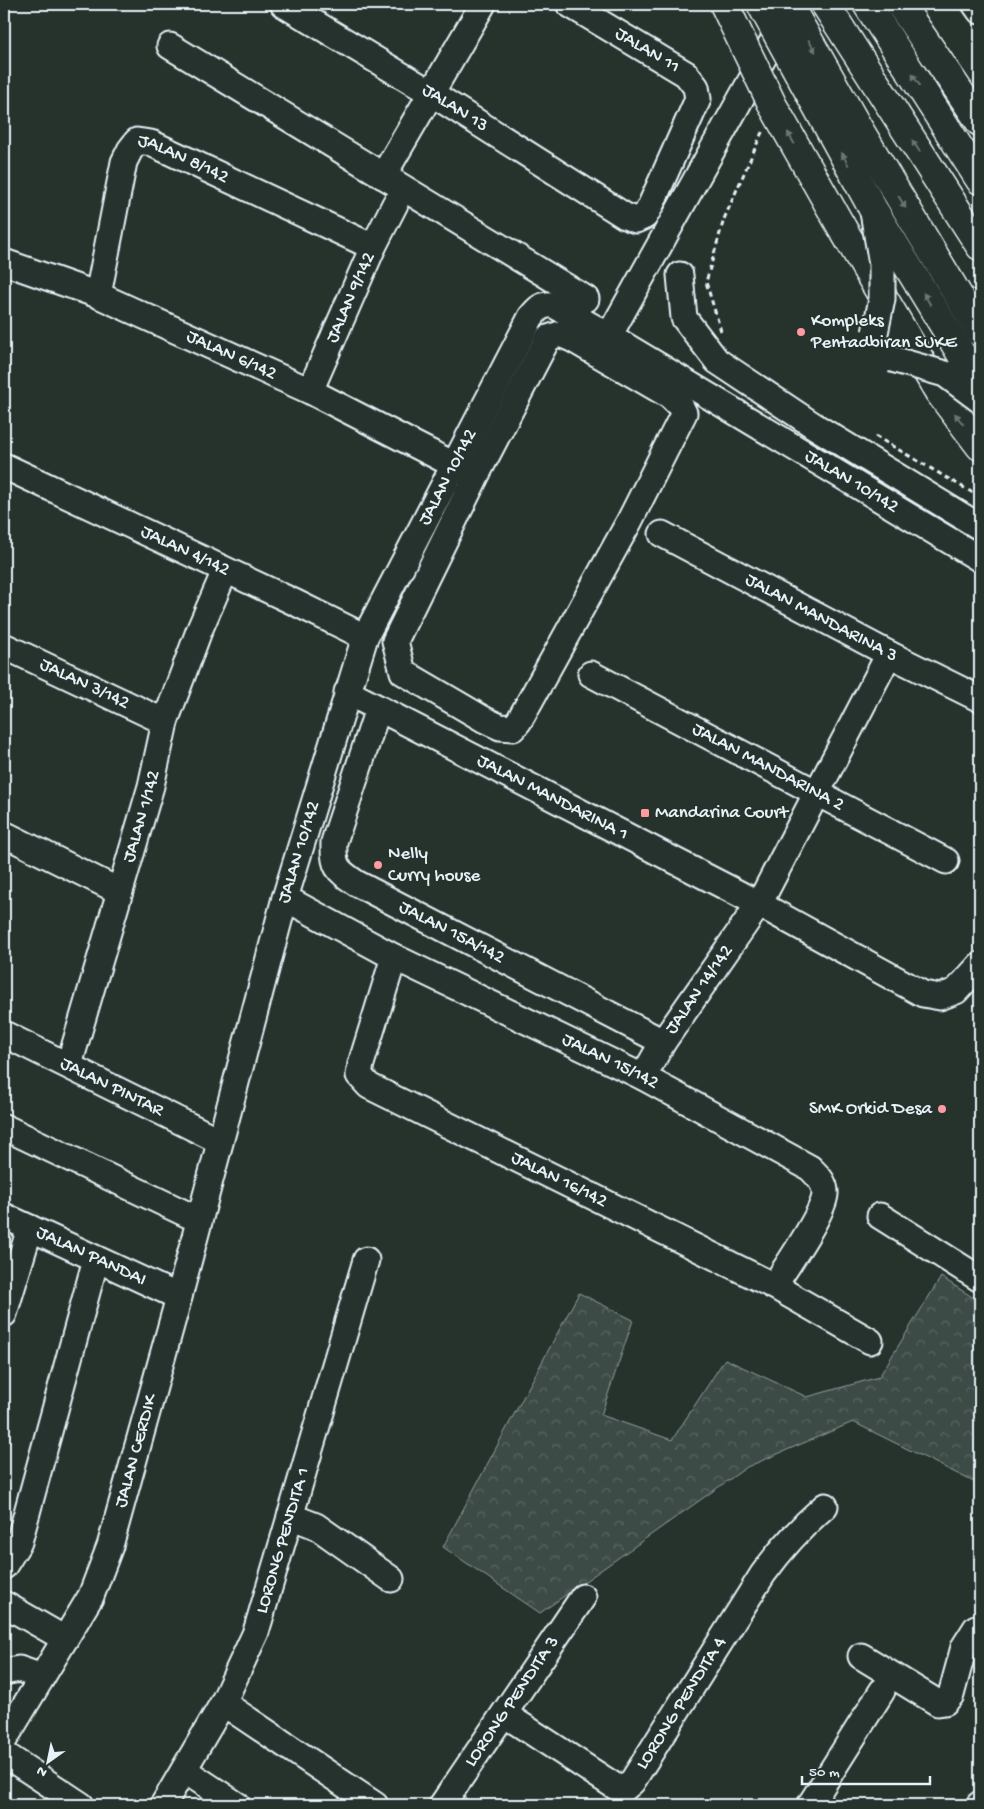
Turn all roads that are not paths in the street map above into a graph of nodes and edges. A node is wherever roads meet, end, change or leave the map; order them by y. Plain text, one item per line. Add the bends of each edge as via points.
1 (283, 4) edge
2 (482, 4) edge
3 (569, 4) edge
4 (724, 4) edge
5 (761, 4) edge
6 (788, 4) edge
7 (794, 4) edge
8 (825, 4) edge
9 (867, 4) edge
10 (900, 4) edge
11 (975, 4) edge
12 (980, 11) edge
13 (170, 46) dead end
14 (431, 93) junction
15 (979, 118) edge
16 (383, 176) junction
17 (980, 180) edge
18 (395, 204) dead end
19 (873, 209) junction
20 (625, 216) joint
21 (980, 246) edge
22 (373, 247) junction
23 (4, 262) edge
24 (680, 275) dead end
25 (98, 295) junction
26 (586, 299) dead end
27 (980, 332) edge
28 (875, 333) dead end
29 (609, 336) junction
30 (892, 359) dead end
31 (980, 385) edge
32 (310, 391) junction
33 (980, 400) edge
34 (816, 427) junction
35 (980, 446) edge
36 (801, 451) junction
37 (454, 464) junction
38 (4, 466) edge
39 (476, 476) junction
40 (980, 527) edge
41 (662, 534) dead end
42 (980, 559) edge
43 (225, 571) junction
44 (365, 637) junction
45 (4, 646) edge
46 (889, 654) junction
47 (591, 674) dead end
48 (347, 692) junction
49 (980, 699) edge
50 (378, 709) junction
51 (166, 722) junction
52 (818, 794) junction
53 (4, 834) edge
54 (946, 861) dead end
55 (119, 891) junction
56 (285, 898) junction
57 (759, 904) junction
58 (394, 958) junction
59 (980, 965) edge
60 (4, 1034) edge
61 (664, 1042) junction
62 (69, 1066) junction
63 (643, 1077) junction
64 (4, 1126) edge
65 (220, 1141) junction
66 (4, 1216) edge
67 (880, 1216) dead end
68 (199, 1220) junction
69 (30, 1228) junction
70 (96, 1259) junction
71 (366, 1260) dead end
72 (980, 1279) edge
73 (774, 1286) junction
74 (179, 1298) junction
75 (4, 1314) edge
76 (870, 1341) dead end
77 (825, 1506) dead end
78 (290, 1516) junction
79 (4, 1566) edge
80 (391, 1579) dead end
81 (583, 1597) dead end
82 (4, 1604) edge
83 (980, 1628) edge
84 (65, 1640) junction
85 (861, 1656) dead end
86 (4, 1672) edge
87 (42, 1677) junction
88 (882, 1691) dead end
89 (222, 1703) junction
90 (504, 1714) junction
91 (4, 1740) edge
92 (4, 1754) edge
93 (184, 1770) junction
94 (81, 1805) edge
95 (163, 1805) edge
96 (236, 1805) edge
97 (375, 1805) edge
98 (442, 1805) edge
99 (810, 1805) edge

1 - 14 street, JALAN 13
2 - 14 street
3 - 20 street, JALAN 11 via 686,74 696,87 698,98 650,207 645,216 636,220
35 -> 4 main road, bridge via 939,392 841,226 773,106
19 -> 5 main road, bridge
6 -> 27 main road, bridge
7 - 29 street
21 -> 8 main road
17 -> 9 main road
10 - 15 main road
11 - 12 street
13 - 16 street
14 - 16 street
14 - 20 street, JALAN 13
16 - 26 street
18 - 22 street, JALAN 9/142
19 - 28 street, bridge via 882,264 882,299
31 -> 19 main road, bridge
22 - 25 street, JALAN 8/142 via 151,143 137,141 124,162
22 - 32 street, JALAN 9/142
23 - 25 street, JALAN 6/142
24 - 34 street via 684,318 717,361
25 - 32 street, JALAN 6/142
29 - 36 street, JALAN 10/142
29 - 37 street, JALAN 10/142 via 554,305 544,304 537,309
30 - 33 street, bridge via 945,374
32 - 37 street, JALAN 6/142
34 - 36 street
34 - 40 street
36 - 42 street, JALAN 10/142
37 - 39 street, JALAN 6/142
37 - 44 street, JALAN 10/142
38 - 43 street, JALAN 4/142
39 - 39 street via 548,338 560,334 670,396 684,412 629,522 513,728 500,727 485,720 403,672 395,641
41 - 46 street, JALAN MANDARINA 3
43 - 44 street, JALAN 4/142
43 - 51 street, JALAN 1/142
44 - 48 street, JALAN 10/142
45 - 51 street, JALAN 3/142
46 - 49 street, JALAN MANDARINA 3
46 - 52 street
47 - 52 street, JALAN MANDARINA 2
48 - 50 street, JALAN MANDARINA 1
48 - 56 street, JALAN 10/142
50 - 57 street, JALAN MANDARINA 1
50 - 61 street, JALAN 15A/142 via 334,842 333,859 341,872 356,883
51 - 55 street, JALAN 1/142 via 151,786
52 - 54 street, JALAN MANDARINA 2
52 - 57 street
53 - 55 street
55 - 62 street, JALAN 1/142
56 - 58 street, JALAN 15/142
56 - 65 street, JALAN 10/142
57 - 59 street, JALAN MANDARINA 1 via 923,994 940,997 956,991
57 - 61 street, JALAN 14/142
58 - 63 street, JALAN 15/142
58 - 73 street, JALAN 16/142 via 361,1064 359,1075 369,1086
60 - 62 street, JALAN PINTAR
61 - 63 street, JALAN 14/142
62 - 65 street, JALAN PINTAR
63 - 73 street, JALAN 15/142 via 810,1168 822,1181 826,1193 821,1208
64 - 68 street
65 - 68 street, JALAN CERDIK
66 - 69 street, JALAN PANDAI
67 - 72 street
68 - 74 street, JALAN CERDIK
69 - 70 street, JALAN PANDAI
69 - 75 street
70 - 74 street, JALAN PANDAI
70 - 79 street via 19,1542
71 - 78 street, LORONG PENDITA 1
73 - 76 street, JALAN 16/142
74 - 84 street, JALAN CERDIK via 110,1546 91,1596
77 - 90 street, LORONG PENDITA 4 via 782,1549 763,1574 632,1782 625,1788 616,1787
78 - 80 street via 316,1526
78 - 89 street, LORONG PENDITA 1 via 256,1632
81 - 90 street, LORONG PENDITA 3
82 - 84 street
83 - 85 street via 976,1628 964,1647 951,1695 945,1702 938,1702
84 - 87 street, JALAN CERDIK
86 - 87 street via 19,1669
87 - 91 street, JALAN CERDIK
88 - 99 street
89 - 93 street, LORONG PENDITA 1
89 - 97 street
90 - 98 street, LORONG PENDITA 3
92 - 94 street
93 - 95 street, LORONG PENDITA 1
93 - 96 street

